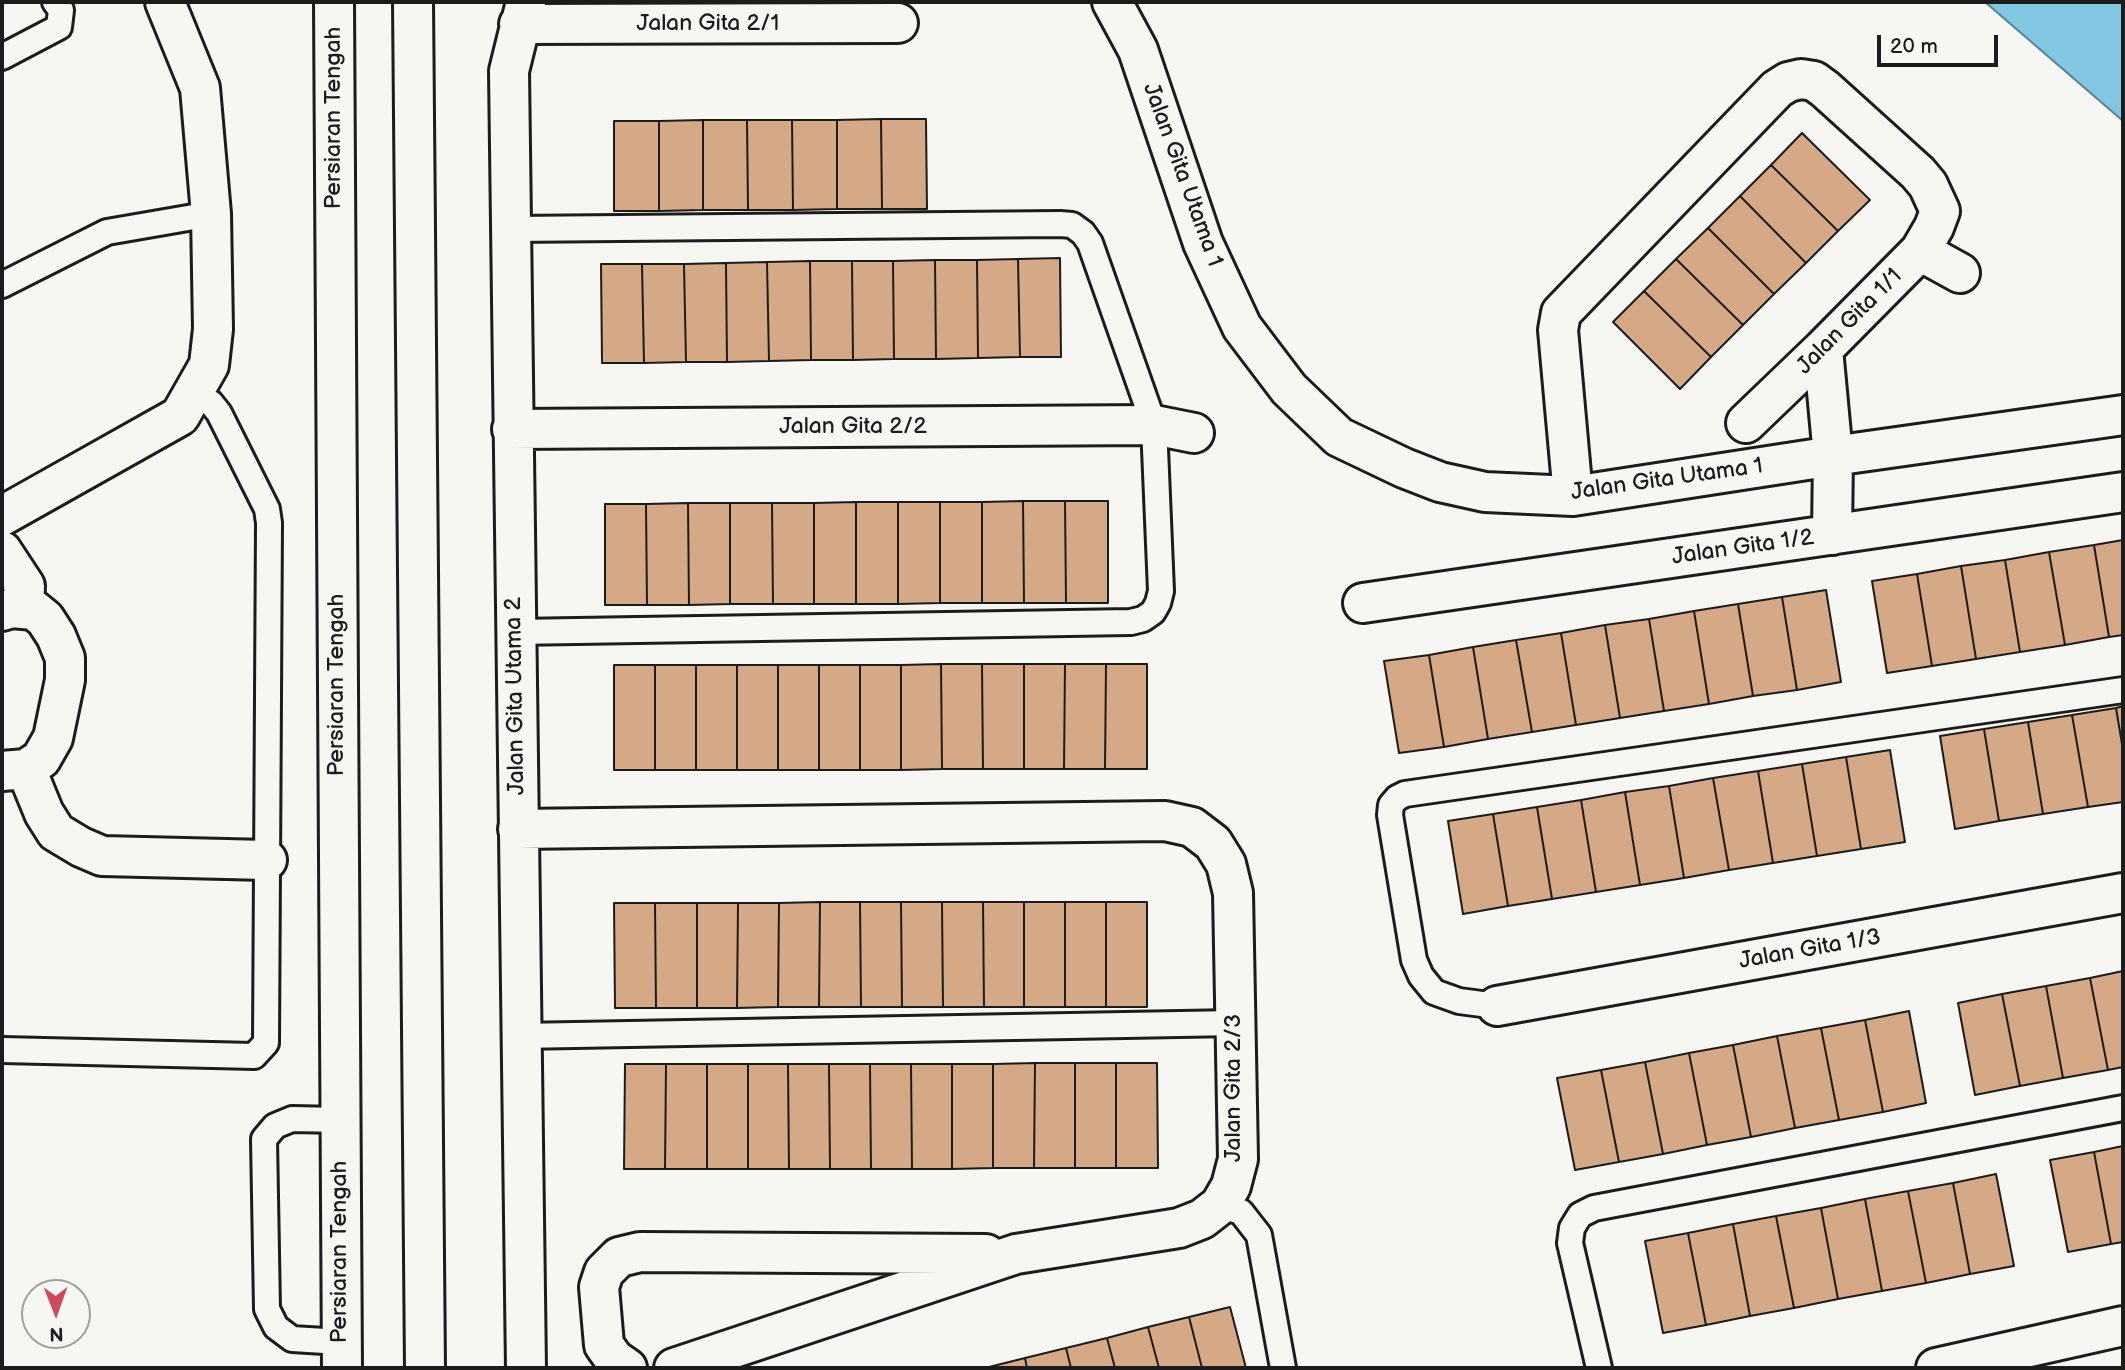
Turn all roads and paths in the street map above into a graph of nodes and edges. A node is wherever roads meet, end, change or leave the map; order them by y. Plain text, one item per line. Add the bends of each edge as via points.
1 (55, 2) edge
2 (165, 2) edge
3 (334, 2) edge
4 (413, 2) edge
5 (1112, 2) edge
6 (523, 13) edge
7 (898, 23) dead end
8 (2, 57) edge
9 (211, 214) junction
10 (510, 229) junction
11 (1920, 251) junction
12 (1960, 273) dead end
13 (2, 285) edge
14 (1823, 349) junction
15 (194, 393) junction
16 (2123, 415) edge
17 (1746, 423) dead end
18 (1154, 425) junction
19 (512, 429) junction
20 (1194, 433) dead end
21 (1833, 456) junction
22 (2123, 492) edge
23 (1573, 496) junction
24 (2, 516) edge
25 (1832, 535) junction
26 (2, 551) edge
27 (1363, 603) dead end
28 (13, 610) edge
29 (515, 632) junction
30 (2123, 691) edge
31 (14, 770) edge
32 (517, 829) junction
33 (267, 860) junction
34 (2123, 893) edge
35 (1497, 1006) joint
36 (1235, 1023) junction
37 (520, 1036) junction
38 (2, 1050) edge
39 (2123, 1108) edge
40 (340, 1121) junction
41 (1220, 1205) junction
42 (1016, 1254) junction
43 (2123, 1326) edge
44 (341, 1355) edge
45 (425, 1368) edge
46 (526, 1368) edge
47 (627, 1368) edge
48 (674, 1368) edge
49 (1283, 1368) edge
50 (1599, 1368) edge
51 (1936, 1368) edge

1 - 8 lane via 61,10 59,27
2 - 9 street via 200,88
3 - 40 street, Persiaran Tengah
4 - 45 street
5 - 23 street, Jalan Gita Utama 1 via 1138,50 1209,255 1242,327 1289,389 1339,437 1440,482 1485,492
6 - 7 street, Jalan Gita 2/1
6 - 10 street, Jalan Gita Utama 2 via 509,71
9 - 13 lane via 107,232
9 - 15 street via 213,329 209,365
10 - 18 lane via 1072,225 1090,243
10 - 19 street, Jalan Gita Utama 2
11 - 12 street, Jalan Gita 1/1
11 - 14 street, Jalan Gita 1/1
11 - 23 street via 1940,211 1918,173 1814,81 1801,79 1777,89 1561,313 1558,330
14 - 17 street, Jalan Gita 1/1
14 - 21 street
15 - 24 street via 180,416
15 - 33 lane via 219,413 267,509
16 - 21 street, Jalan Gita Utama 1
18 - 19 street, Jalan Gita 2/2
18 - 20 street, Jalan Gita 2/2
18 - 29 lane via 1161,591 1153,612 1143,619
19 - 29 street, Jalan Gita Utama 2
21 - 23 street, Jalan Gita Utama 1
21 - 25 street
22 - 25 street, Jalan Gita 1/2
25 - 27 street, Jalan Gita 1/2
26 - 28 street via 24,586
28 - 31 street via 34,610 45,619 65,658 53,738 41,759
29 - 32 street, Jalan Gita Utama 2
30 - 35 lane via 1397,798 1390,814 1414,960 1421,976 1434,992
31 - 33 street via 57,832 102,856
32 - 36 street, Jalan Gita 2/3 via 1165,821 1192,827 1213,843 1226,864 1233,894
32 - 37 street, Jalan Gita Utama 2
33 - 38 lane via 266,1044 254,1056
34 - 35 street, Jalan Gita 1/3
36 - 37 lane
36 - 41 street, Jalan Gita 2/3 via 1238,1159
37 - 46 street, Jalan Gita Utama 2
39 - 50 lane via 1594,1208 1580,1215 1570,1243
40 - 44 street, Persiaran Tengah
40 - 44 lane via 292,1119 275,1126 264,1139 267,1309 276,1327 292,1339
41 - 42 street via 1180,1228
41 - 49 lane via 1241,1212 1259,1235
42 - 47 street via 640,1252 619,1257 604,1272 599,1287 604,1345
42 - 48 street
43 - 51 street

